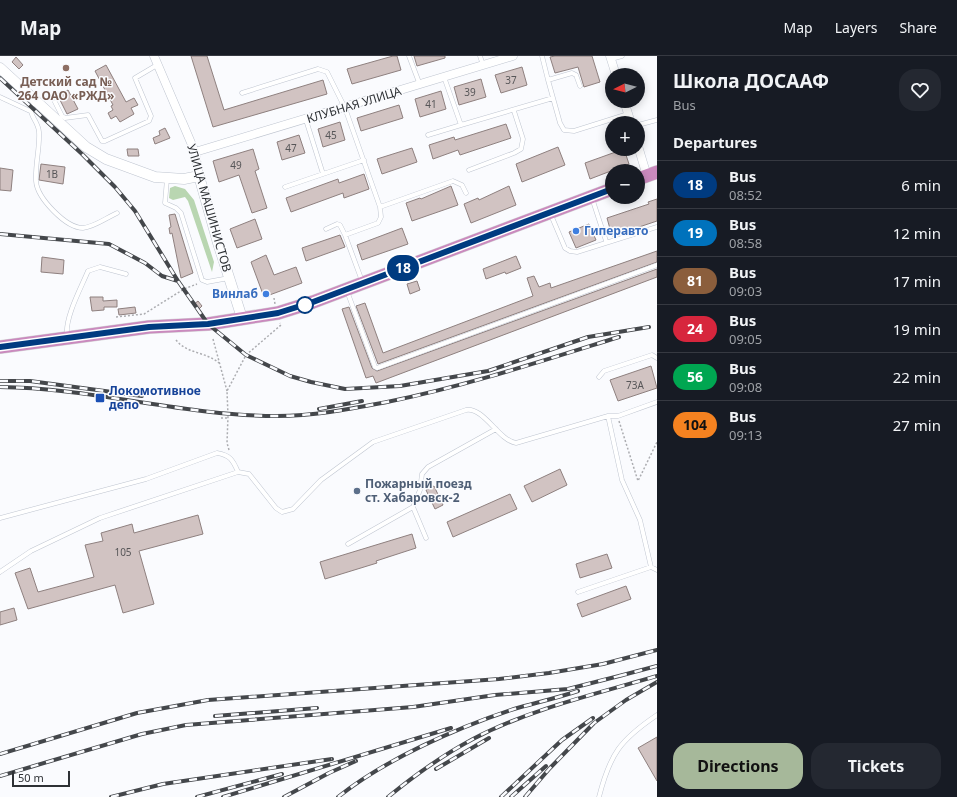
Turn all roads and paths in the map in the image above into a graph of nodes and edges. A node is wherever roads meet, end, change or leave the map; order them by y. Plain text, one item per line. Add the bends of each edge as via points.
1 (154, 56) edge
2 (409, 56) edge
3 (480, 56) edge
4 (514, 56) edge
5 (542, 56) edge
6 (622, 56) edge
7 (611, 58) edge
8 (157, 65) junction
9 (483, 65) junction
10 (0, 68) edge
11 (614, 68) edge
12 (444, 77) junction
13 (548, 80) junction
14 (420, 85) junction
15 (580, 86) dead end
16 (242, 93) dead end
17 (0, 97) edge
18 (553, 98) junction
19 (36, 101) junction
20 (55, 102) dead end
21 (345, 108) junction
22 (626, 108) edge
23 (514, 110) junction
24 (30, 111) junction
25 (628, 114) joint
26 (306, 120) junction
27 (657, 120) edge
28 (645, 123) edge
29 (461, 125) junction
30 (428, 135) dead end
31 (195, 152) junction
32 (641, 156) edge
33 (364, 160) junction
34 (469, 170) dead end
35 (323, 174) junction
36 (199, 176) junction
37 (647, 176) edge
38 (167, 179) junction
39 (285, 187) dead end
40 (605, 192) edge
41 (466, 193) dead end
42 (591, 197) junction
43 (380, 206) junction
44 (116, 213) dead end
45 (550, 213) junction
46 (657, 227) edge
47 (326, 229) dead end
48 (345, 234) junction
49 (606, 242) junction
50 (657, 265) edge
51 (126, 274) dead end
52 (229, 278) junction
53 (202, 280) junction
54 (362, 283) junction
55 (347, 289) junction
56 (274, 298) dead end
57 (278, 313) junction
58 (116, 317) dead end
59 (242, 318) junction
60 (68, 338) junction
61 (213, 339) dead end
62 (176, 340) dead end
63 (0, 347) edge
64 (657, 358) edge
65 (219, 363) junction
66 (599, 378) dead end
67 (227, 391) junction
68 (657, 402) edge
69 (608, 416) junction
70 (618, 416) junction
71 (221, 418) dead end
72 (228, 418) junction
73 (496, 429) junction
74 (657, 442) edge
75 (233, 461) junction
76 (238, 472) junction
77 (413, 507) junction
78 (0, 518) edge
79 (426, 538) dead end
80 (348, 544) dead end
81 (651, 567) junction
82 (657, 570) edge
83 (0, 572) edge
84 (578, 592) dead end
85 (657, 715) edge
86 (599, 797) edge

1 - 8 street, УЛИЦА МАШИНИСТОВ
2 - 14 lane
3 - 9 lane
4 - 9 street, КЛУБНАЯ УЛИЦА
5 - 13 lane
6 - 7 lane
7 - 11 street
8 - 20 lane via 135,78 150,116 149,121 106,142 102,141 88,115 65,118
8 - 31 street, УЛИЦА МАШИНИСТОВ
9 - 12 street, КЛУБНАЯ УЛИЦА
10 - 19 street
12 - 14 street, КЛУБНАЯ УЛИЦА
12 - 29 lane
13 - 15 lane via 572,73 576,75
13 - 18 lane
14 - 21 street, КЛУБНАЯ УЛИЦА
16 - 21 lane via 318,69 327,72
17 - 24 lane
18 - 23 lane
18 - 25 lane via 564,130 574,131
19 - 24 lane
19 - 38 street via 86,147 106,159
21 - 26 street, КЛУБНАЯ УЛИЦА
21 - 33 lane
22 - 25 street
23 - 29 lane
23 - 34 lane via 523,139 521,149
24 - 44 lane via 39,130 36,181 38,192 47,204 75,227 89,227
26 - 31 street, КЛУБНАЯ УЛИЦА
26 - 35 lane
27 - 28 lane
29 - 30 lane
31 - 36 street, УЛИЦА МАШИНИСТОВ
32 - 37 street
33 - 35 lane
33 - 43 lane
35 - 39 lane
36 - 38 street
36 - 52 street, УЛИЦА МАШИНИСТОВ
38 - 53 lane via 165,203 181,213
40 - 42 highway
41 - 43 lane via 462,185 453,181
42 - 45 highway
42 - 49 lane
43 - 48 lane via 378,223
45 - 49 lane via 565,248 570,251 577,252
45 - 54 highway
46 - 49 lane
47 - 48 lane via 337,224
48 - 54 lane
50 - 55 lane via 377,368
51 - 60 lane via 100,267 88,271 67,328
52 - 53 lane via 207,282
52 - 59 street, УЛИЦА МАШИНИСТОВ
53 - 58 path via 144,314
54 - 55 highway
55 - 57 highway
56 - 57 path
57 - 59 highway
57 - 67 path via 281,325 246,355
59 - 60 highway via 208,324 149,327
60 - 63 highway
61 - 65 path
62 - 65 path via 188,350 209,356
64 - 66 lane via 652,355 604,371
65 - 67 path
67 - 72 path
68 - 70 lane
69 - 70 lane
69 - 73 lane via 516,443 511,442
69 - 81 lane via 622,480 640,520
70 - 74 path via 638,481
71 - 72 path
72 - 75 path via 226,443
73 - 76 lane via 478,412 470,409 374,442 321,480 293,509 282,512 249,474
73 - 77 lane via 424,470
75 - 76 lane
75 - 78 lane via 226,455 217,453 146,479
76 - 83 lane via 100,518 31,551
77 - 79 lane
77 - 80 lane
81 - 82 lane
81 - 84 lane
85 - 86 lane via 634,731 618,749 610,761

